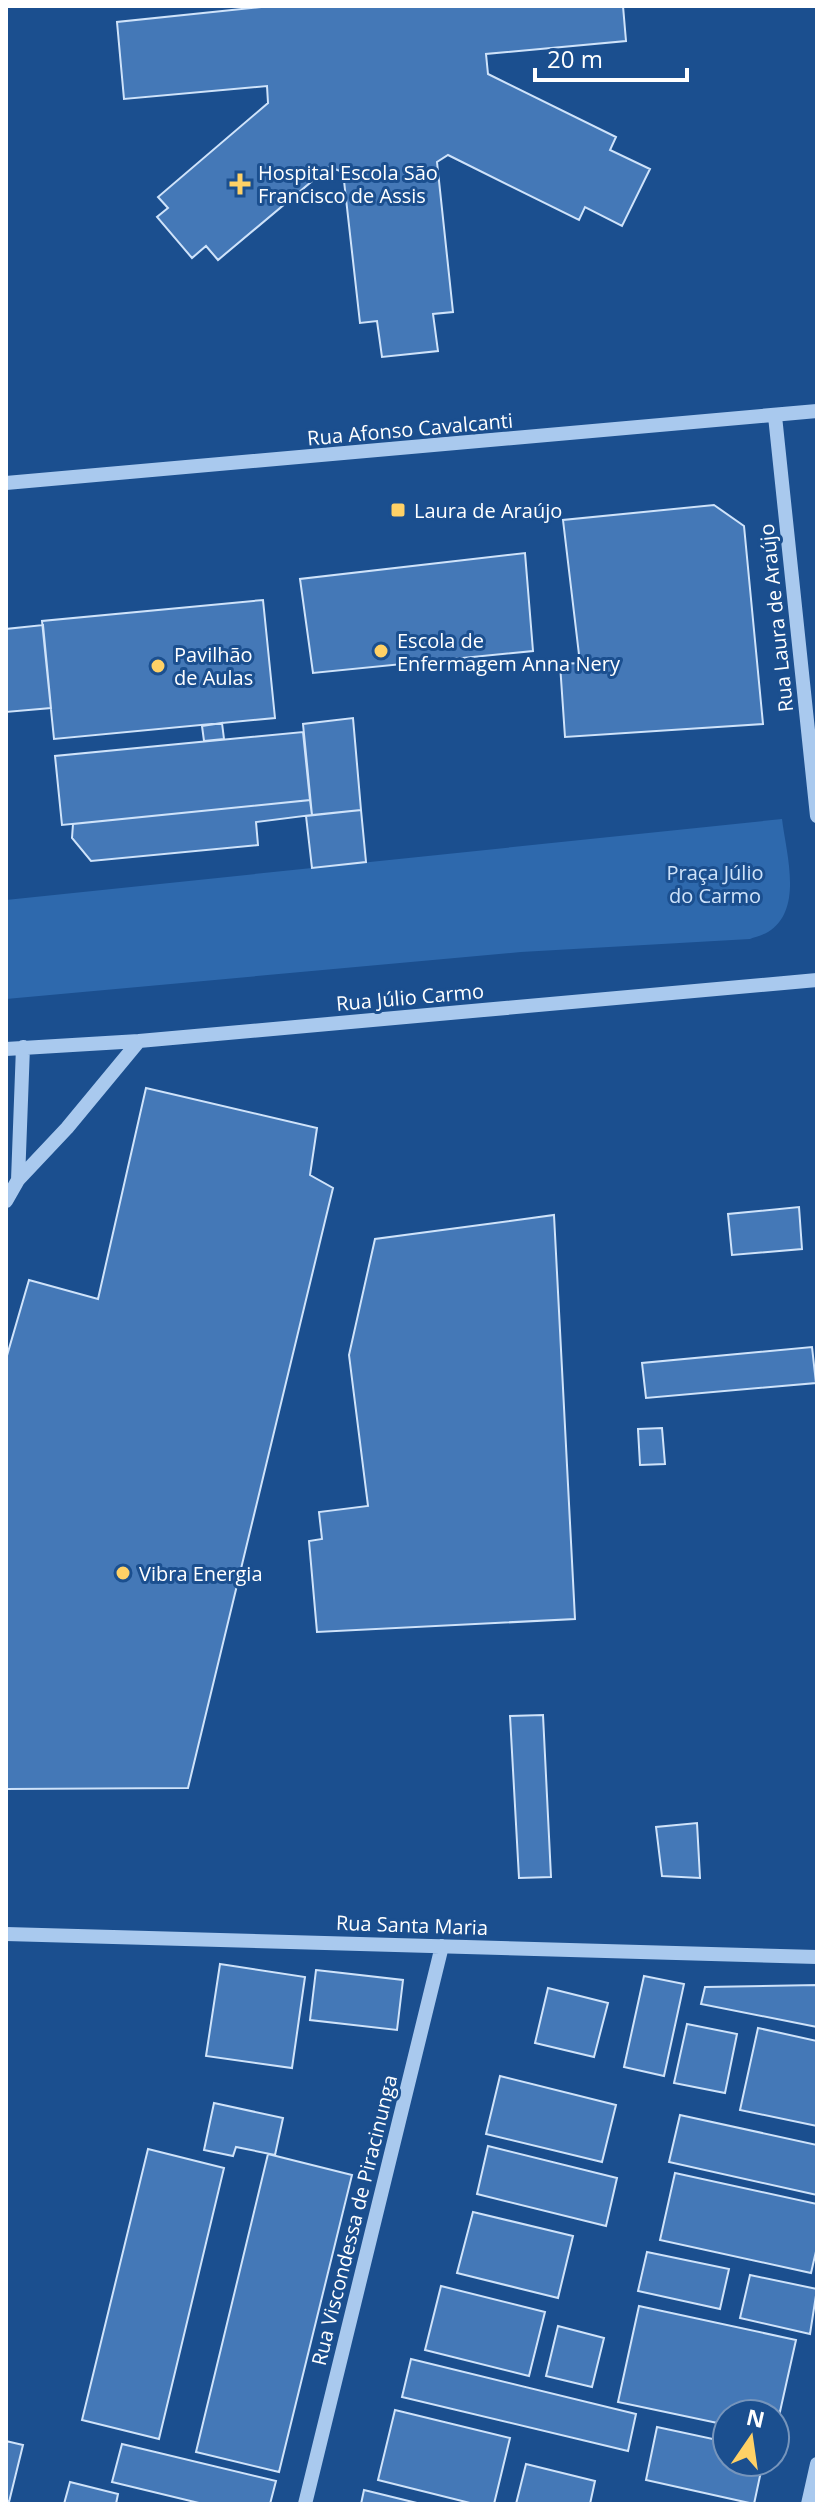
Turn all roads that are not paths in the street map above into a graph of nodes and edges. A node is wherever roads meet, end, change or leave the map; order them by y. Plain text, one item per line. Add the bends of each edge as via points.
1 (817, 411) edge
2 (775, 416) junction
3 (6, 483) edge
4 (817, 816) edge
5 (817, 980) edge
6 (139, 1041) junction
7 (23, 1047) junction
8 (6, 1049) edge
9 (18, 1180) junction
10 (6, 1201) edge
11 (6, 1934) edge
12 (442, 1946) junction
13 (817, 1957) edge
14 (817, 2464) edge
15 (305, 2504) edge
16 (808, 2504) edge

1 - 2 street, Rua Afonso Cavalcanti
2 - 3 street, Rua Afonso Cavalcanti
2 - 4 street, Rua Laura de Araújo
5 - 6 street, Rua Júlio Carmo
6 - 7 street, Rua Júlio Carmo
6 - 9 street
7 - 8 street, Rua Júlio Carmo
7 - 9 street
9 - 10 street
11 - 12 street, Rua Santa Maria
12 - 13 street, Rua Santa Maria
12 - 15 street, Rua Viscondessa de Piracinunga
14 - 16 street

